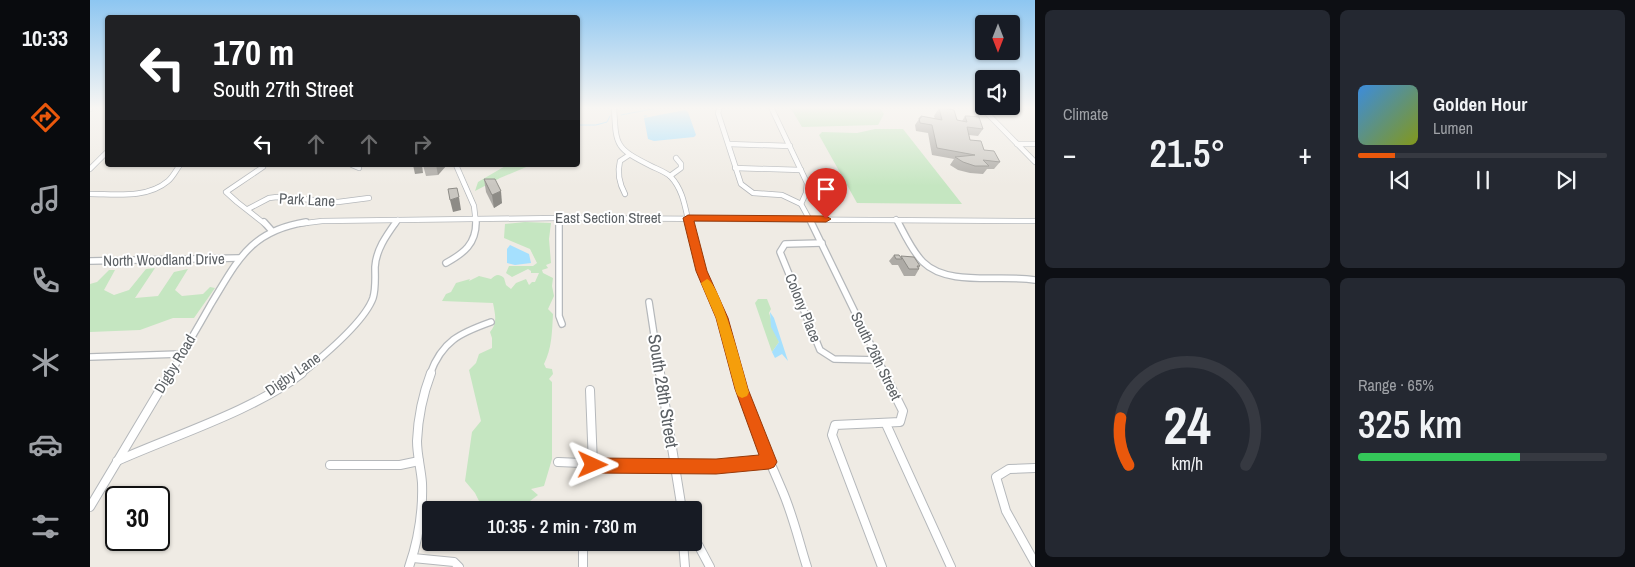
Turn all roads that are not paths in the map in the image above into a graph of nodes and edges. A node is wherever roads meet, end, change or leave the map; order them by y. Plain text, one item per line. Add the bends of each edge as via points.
1 (616, 133) edge
2 (725, 133) edge
3 (784, 133) edge
4 (1006, 133) edge
5 (728, 144) junction
6 (1018, 145) junction
7 (1035, 145) edge
8 (790, 146) junction
9 (105, 154) edge
10 (629, 155) junction
11 (676, 158) dead end
12 (1035, 162) edge
13 (178, 167) edge
14 (263, 167) dead end
15 (457, 167) edge
16 (735, 168) junction
17 (90, 170) edge
18 (801, 170) junction
19 (670, 176) junction
20 (90, 194) edge
21 (625, 194) dead end
22 (369, 198) dead end
23 (801, 204) junction
24 (248, 209) junction
25 (477, 218) junction
26 (559, 218) junction
27 (688, 218) junction
28 (808, 219) junction
29 (398, 220) junction
30 (896, 220) junction
31 (1035, 221) edge
32 (272, 231) junction
33 (822, 243) junction
34 (238, 258) junction
35 (90, 261) edge
36 (446, 263) dead end
37 (1035, 280) edge
38 (649, 302) dead end
39 (491, 322) dead end
40 (562, 324) dead end
41 (180, 354) junction
42 (90, 357) edge
43 (878, 360) junction
44 (590, 390) dead end
45 (886, 424) junction
46 (117, 461) junction
47 (419, 461) junction
48 (558, 462) dead end
49 (769, 462) junction
50 (330, 465) dead end
51 (593, 465) junction
52 (675, 467) junction
53 (1035, 468) edge
54 (681, 501) edge
55 (90, 508) edge
56 (583, 551) edge
57 (684, 551) edge
58 (701, 551) edge
59 (413, 558) junction
60 (1035, 563) edge
61 (409, 567) edge
62 (459, 567) edge
63 (583, 567) edge
64 (685, 567) edge
65 (710, 567) edge
66 (806, 567) edge
67 (882, 567) edge
68 (951, 567) edge

1 - 10 street via 616,140
2 - 5 street
3 - 8 street
4 - 6 street
5 - 8 street
5 - 16 street
6 - 7 street
6 - 12 street
8 - 18 street
9 - 17 street
10 - 19 street
10 - 21 street via 620,161 618,168 620,187
11 - 19 street via 682,163 682,168
13 - 20 street via 158,187 137,193
14 - 24 street via 234,183 226,192 233,201
15 - 25 street via 474,201
16 - 18 street
16 - 23 street via 740,184 753,193 782,195
18 - 23 street via 808,183
19 - 27 street via 681,191
22 - 24 street, Park Lane via 338,202 277,197
23 - 28 street, South 26th Street
24 - 32 street
25 - 26 street, East Section Street
25 - 29 street, East Section Street
25 - 36 street via 468,251
26 - 27 street, East Section Street
26 - 40 street
27 - 28 street, East Section Street
27 - 49 street via 701,271 722,318 741,389
28 - 30 street, East Section Street
28 - 33 street, South 26th Street
29 - 32 street, East Section Street via 304,222
29 - 46 street, Digby Lane via 376,258 375,292 368,306 344,335 305,370 275,390
30 - 31 street, East Section Street
30 - 37 street via 924,263 936,271 959,276
32 - 34 street, Digby Road via 254,242
33 - 43 street, South 26th Street
33 - 43 street, Colony Place via 785,244 780,252 820,350 834,359
34 - 35 street, North Woodland Drive
34 - 41 street, Digby Road
38 - 52 street, South 28th Street
39 - 47 street via 462,333 444,347 434,363 428,378 417,440
41 - 42 street
41 - 46 street, Digby Road
43 - 45 street, South 26th Street via 903,412 900,422
44 - 51 street
45 - 67 street via 836,425 832,435
45 - 68 street, South 26th Street
46 - 55 street, Digby Road
47 - 50 street via 400,465
47 - 59 street via 421,506
48 - 51 street
49 - 52 street
49 - 66 street via 783,492
51 - 52 street
52 - 54 street, South 28th Street
53 - 60 street via 1009,468 996,477 1004,507
56 - 63 street
57 - 64 street
58 - 65 street
59 - 61 street
59 - 62 street via 454,562

